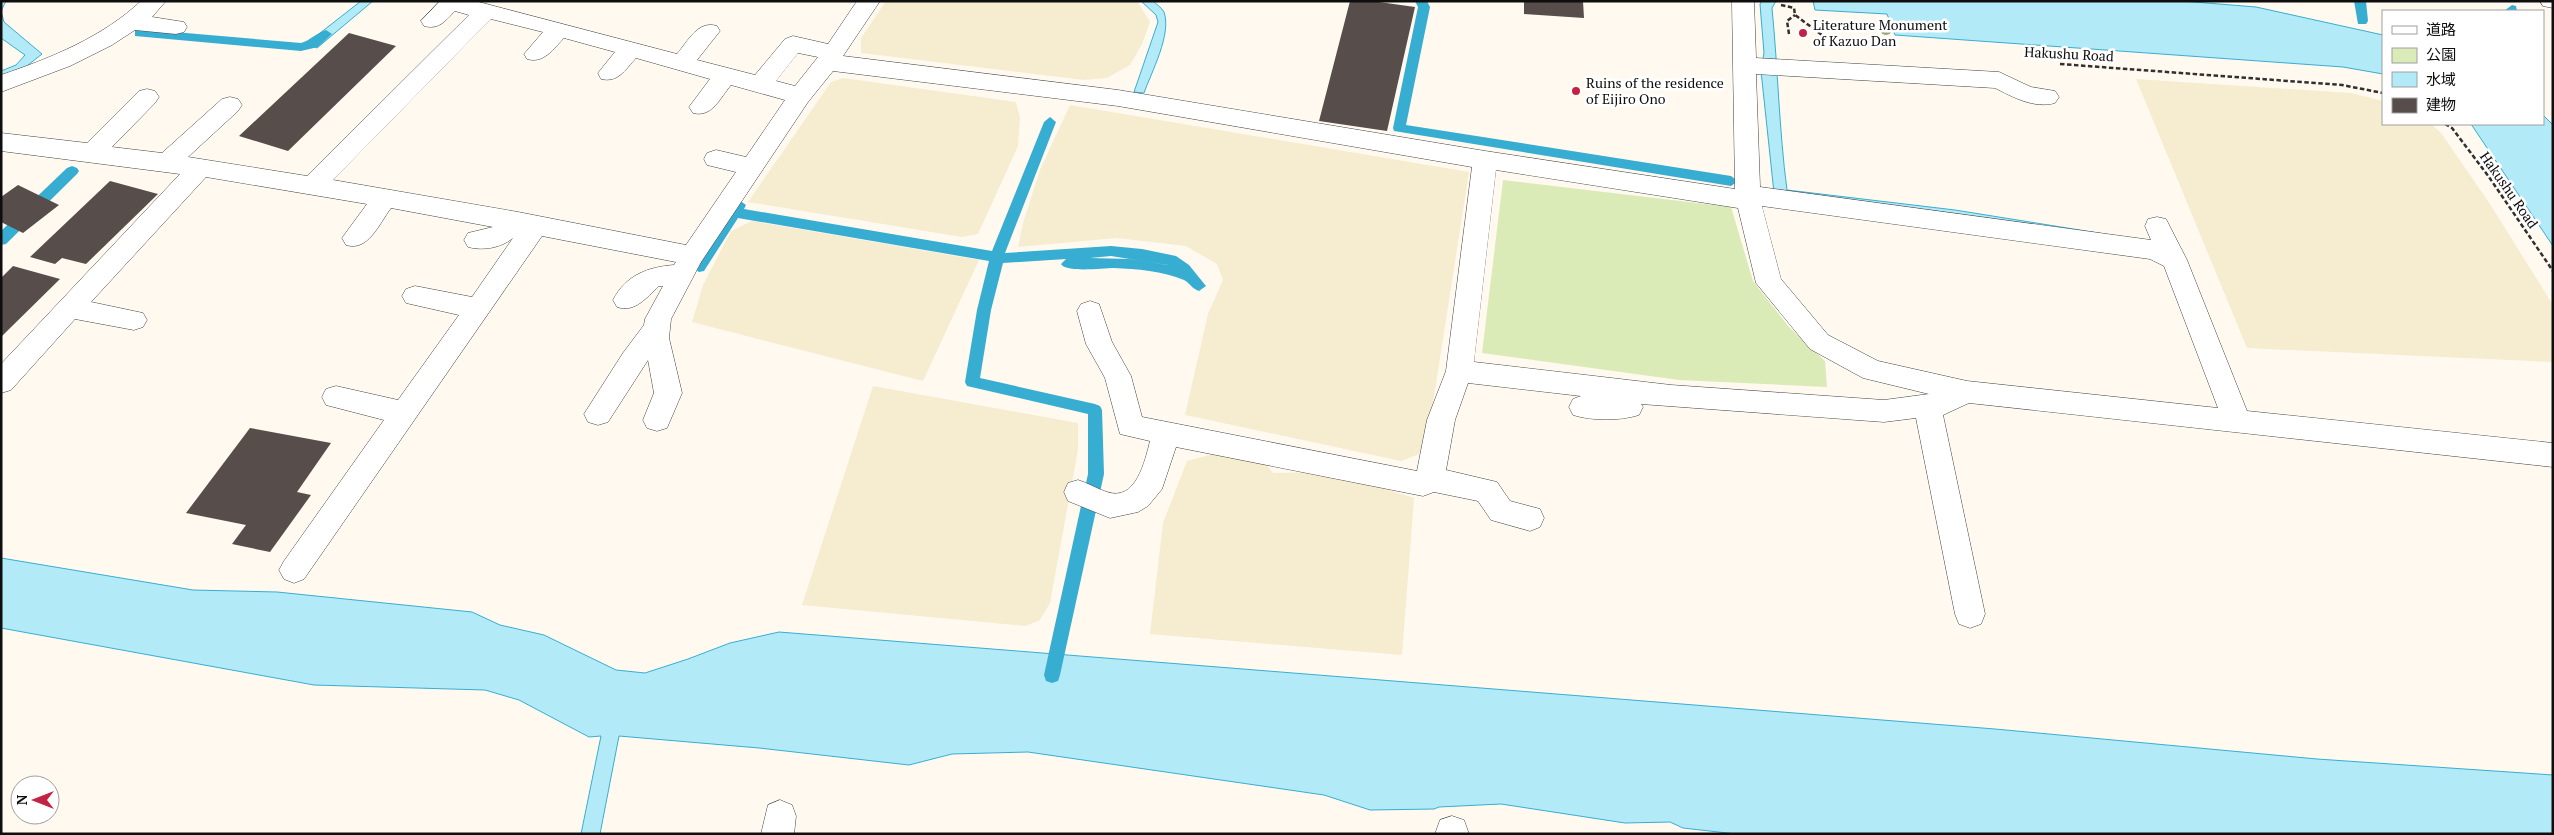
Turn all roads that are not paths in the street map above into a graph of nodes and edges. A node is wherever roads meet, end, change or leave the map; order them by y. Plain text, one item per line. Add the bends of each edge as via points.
1 (155, 1) edge
2 (542, 1) edge
3 (869, 1) edge
4 (1743, 1) edge
5 (486, 11) junction
6 (525, 19) junction
7 (432, 21) dead end
8 (133, 22) junction
9 (176, 27) dead end
10 (567, 31) junction
11 (709, 31) dead end
12 (630, 49) junction
13 (824, 55) junction
14 (544, 56) dead end
15 (681, 64) junction
16 (1745, 65) junction
17 (609, 73) dead end
18 (725, 76) junction
19 (1, 84) edge
20 (779, 91) junction
21 (147, 97) dead end
22 (2047, 97) dead end
23 (230, 105) dead end
24 (701, 107) dead end
25 (1, 142) edge
26 (92, 152) junction
27 (1485, 160) junction
28 (166, 164) junction
29 (713, 165) dead end
30 (200, 168) junction
31 (748, 173) junction
32 (314, 184) junction
33 (385, 197) junction
34 (1748, 198) junction
35 (527, 223) junction
36 (2157, 226) dead end
37 (355, 238) dead end
38 (477, 240) dead end
39 (2174, 260) junction
40 (687, 265) junction
41 (415, 296) dead end
42 (626, 300) dead end
43 (70, 308) junction
44 (478, 308) junction
45 (1090, 311) dead end
46 (134, 320) dead end
47 (656, 333) junction
48 (1458, 371) junction
49 (1, 382) edge
50 (1967, 392) junction
51 (1671, 396) junction
52 (336, 397) dead end
53 (1927, 406) junction
54 (1583, 407) dead end
55 (404, 413) junction
56 (598, 414) dead end
57 (657, 420) dead end
58 (2237, 420) junction
59 (1165, 435) junction
60 (2553, 455) edge
61 (1430, 479) junction
62 (1089, 497) dead end
63 (1530, 518) dead end
64 (294, 570) dead end
65 (1970, 614) dead end

1 - 8 street
2 - 6 street
3 - 13 street
4 - 16 street
5 - 6 street
5 - 7 street via 451,3
5 - 32 street
6 - 10 street
8 - 9 street
8 - 19 street via 108,38
10 - 12 street
10 - 14 street
11 - 15 street
12 - 15 street
12 - 17 street
13 - 20 street
13 - 20 street via 794,44
13 - 27 street via 1118,98
15 - 18 street
16 - 22 street via 1999,80 2026,94
16 - 34 street
18 - 20 street
18 - 24 street
20 - 31 street
21 - 26 street
23 - 28 street
25 - 26 street
26 - 28 street
27 - 34 street
27 - 48 street
28 - 30 street
29 - 31 street
30 - 32 street
30 - 43 street
31 - 40 street
32 - 33 street
33 - 35 street
33 - 37 street
34 - 39 street via 2155,250
34 - 50 street via 1769,283 1819,342 1872,370
35 - 38 street via 497,237
35 - 40 street
35 - 44 street
36 - 39 street
39 - 58 street
40 - 42 street via 652,277
40 - 47 street via 658,319
41 - 44 street
43 - 46 street
43 - 49 street
44 - 55 street
45 - 59 street via 1098,344 1118,376 1130,426
47 - 56 street via 632,361
47 - 57 street via 668,393
48 - 51 street
48 - 61 street via 1441,420
50 - 53 street via 1942,404
50 - 58 street
51 - 53 street via 1884,411
51 - 54 street via 1634,407
52 - 55 street
53 - 65 street
55 - 64 street
58 - 60 street
59 - 61 street via 1424,484
59 - 62 street via 1150,486 1134,500 1114,506
61 - 63 street via 1487,490 1501,511

